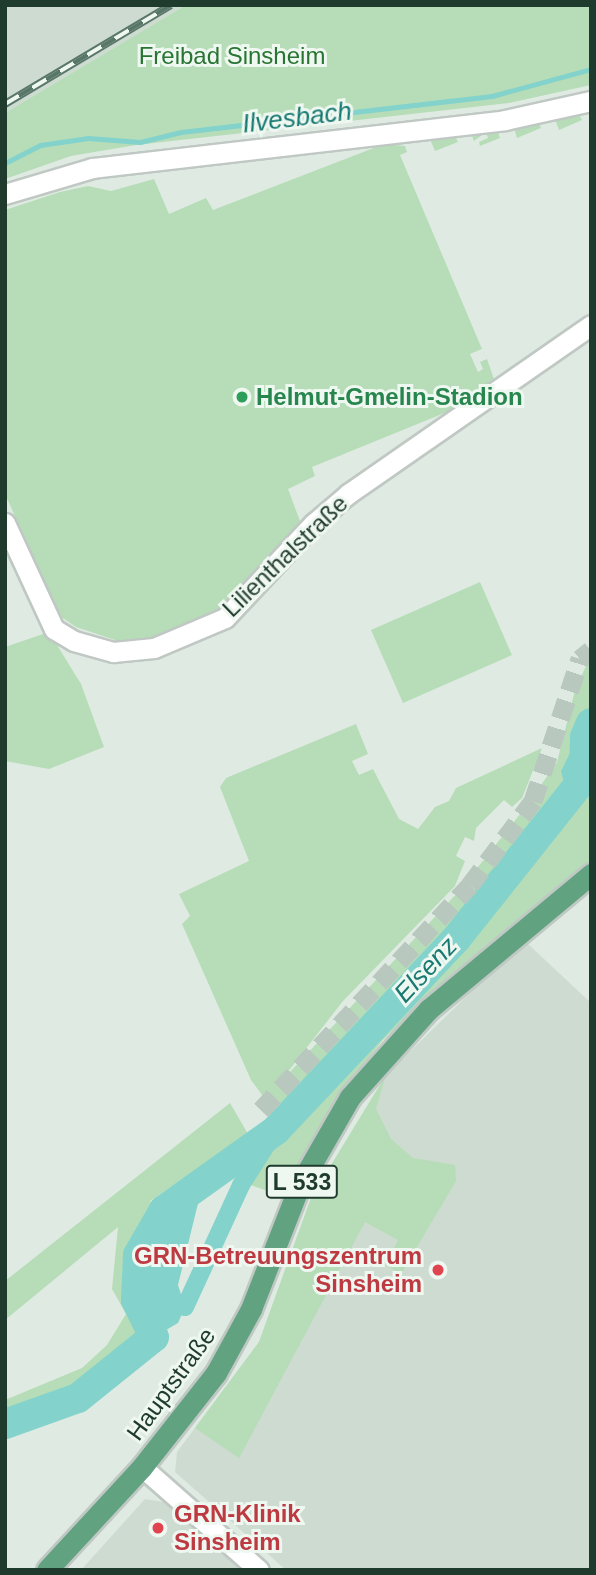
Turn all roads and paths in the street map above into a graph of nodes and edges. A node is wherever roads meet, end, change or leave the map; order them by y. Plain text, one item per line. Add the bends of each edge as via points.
1 (591, 101) edge
2 (5, 194) edge
3 (591, 325) edge
4 (5, 523) edge
5 (591, 874) edge
6 (142, 1467) junction
7 (47, 1570) edge
8 (259, 1570) edge

1 - 2 street via 505,120 92,168
3 - 4 street, Lilienthalstraße via 348,494 314,523 225,618 155,648 113,652 74,641 54,629
5 - 6 main road, Hauptstraße / L 533 via 429,1009 350,1097 300,1184 242,1330 216,1373
6 - 7 main road, L 533
6 - 8 street

